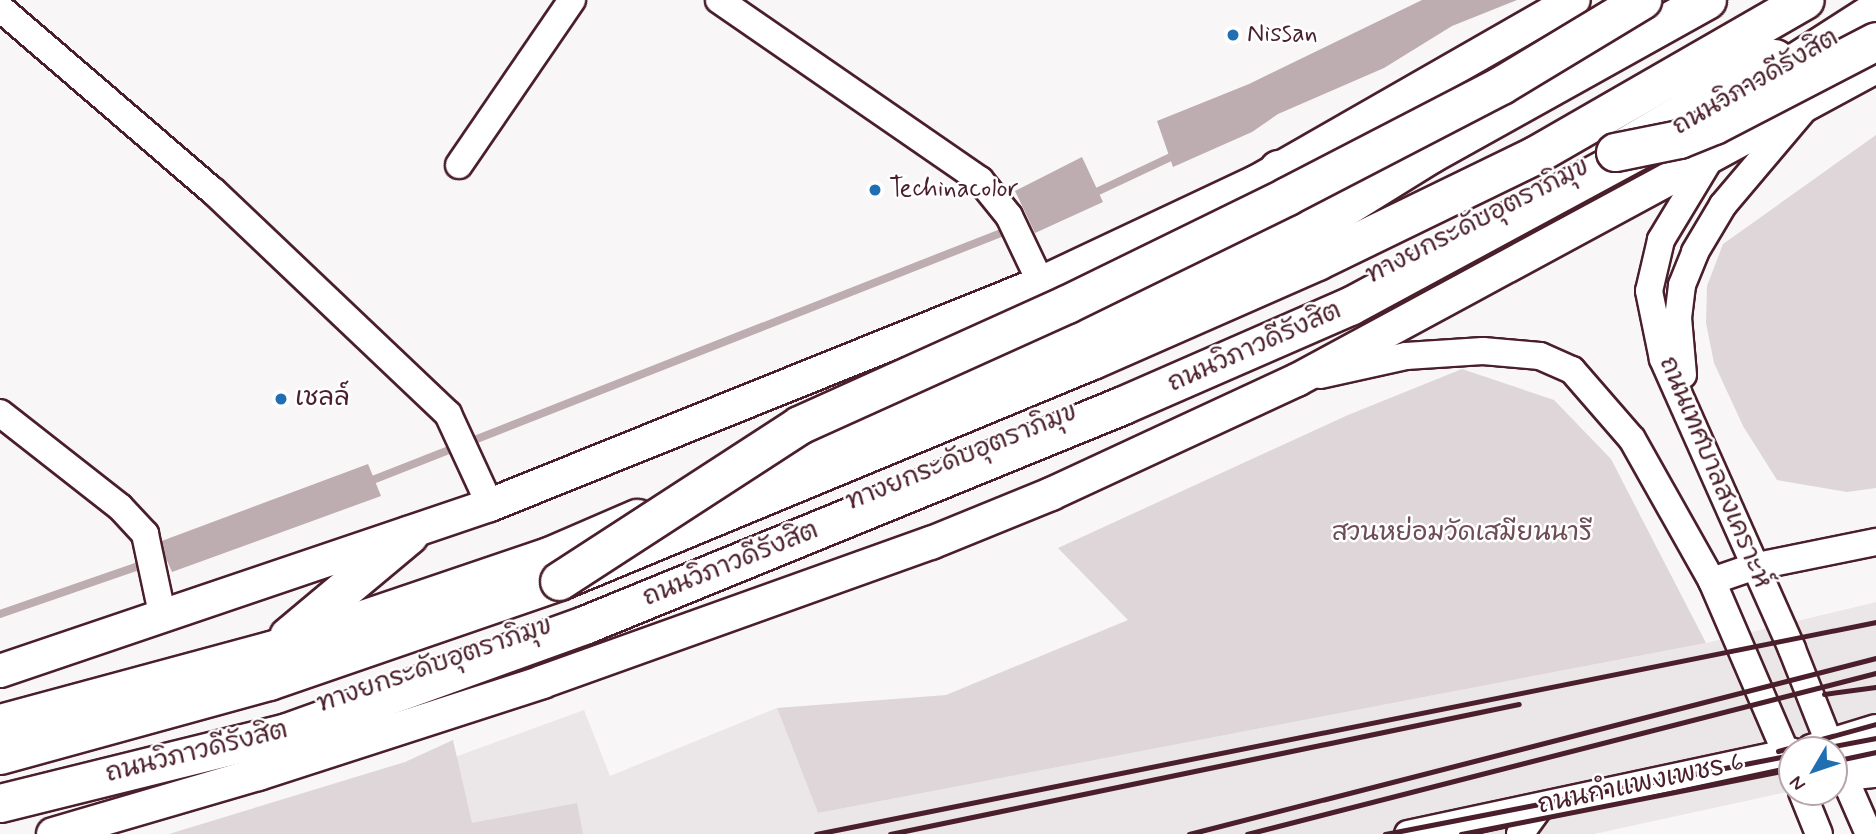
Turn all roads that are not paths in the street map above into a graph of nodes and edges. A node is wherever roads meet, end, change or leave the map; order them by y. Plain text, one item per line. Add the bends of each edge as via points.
1 (572, 0) edge
2 (719, 0) edge
3 (1574, 0) edge
4 (1642, 0) edge
5 (1707, 0) edge
6 (1805, 0) edge
7 (1871, 0) edge
8 (0, 8) edge
9 (1876, 10) edge
10 (1876, 41) edge
11 (1876, 67) edge
12 (1809, 104) junction
13 (1615, 152) junction
14 (1430, 154) junction
15 (1711, 157) junction
16 (459, 165) dead end
17 (1278, 169) junction
18 (1041, 283) junction
19 (1297, 380) junction
20 (0, 413) edge
21 (1693, 435) junction
22 (490, 505) junction
23 (409, 535) junction
24 (1876, 542) edge
25 (1753, 567) junction
26 (559, 581) junction
27 (1712, 581) junction
28 (163, 618) junction
29 (271, 650) junction
30 (0, 671) edge
31 (0, 723) edge
32 (1876, 728) edge
33 (1784, 736) edge
34 (1827, 736) edge
35 (1848, 748) edge
36 (1876, 752) edge
37 (0, 755) edge
38 (1848, 755) edge
39 (1778, 759) edge
40 (1848, 762) edge
41 (1876, 774) edge
42 (1848, 786) edge
43 (0, 787) edge
44 (0, 803) edge
45 (1540, 806) junction
46 (1808, 806) edge
47 (53, 834) edge
48 (1408, 834) edge
49 (1520, 834) edge
50 (1819, 834) edge
51 (1869, 834) edge

1 - 16 street
2 - 18 street via 979,180 1015,224
3 - 17 main road
4 - 26 highway, bridge via 1501,85 1287,196 1067,304 799,425
5 - 14 highway
6 - 26 highway, ทางยกระดับอุตราภิมุข, bridge via 1535,155 1317,261
7 - 13 highway, ทางยกระดับอุตราภิมุข
8 - 22 street via 213,191 435,401 458,429
9 - 44 highway, ถนนวิภาวดีรังสิต via 1753,89 1350,306 1123,405 584,625 287,732
10 - 13 highway, bridge via 1714,125 1679,139
11 - 12 main road, ถนนวิภาวดีรังสิต
12 - 15 main road, ถนนวิภาวดีรังสิต
12 - 21 street via 1723,205 1704,233 1682,285 1678,347
13 - 43 highway, ทางยกระดับอุตราภิมุข via 1338,295 1137,385 576,617 277,722
14 - 17 highway
14 - 29 highway via 1306,230 1083,330 549,556
15 - 19 main road, ถนนวิภาวดีรังสิต
15 - 21 street, ถนนเทศบาลสงเคราะห์ via 1672,215 1661,240 1650,291 1663,359
17 - 18 main road
18 - 22 main road
19 - 27 street, ถนนเทศบาลสงเคราะห์ via 1406,356 1483,351 1540,356 1572,370 1632,439
19 - 47 main road, ถนนวิภาวดีรังสิต via 1051,494 816,585 398,730
20 - 28 street via 120,507 146,540
21 - 25 street, ถนนเทศบาลสงเคราะห์
22 - 23 main road
23 - 28 main road
23 - 29 highway
24 - 25 street
25 - 27 street
25 - 34 street, ถนนเทศบาลสงเคราะห์
26 - 37 highway, ทางยกระดับอุตราภิมุข via 269,681
27 - 33 street, ถนนเทศบาลสงเคราะห์
28 - 30 main road
29 - 31 highway
32 - 35 street, ถนนกำแพงเพชร 6
36 - 38 street, ถนนกำแพงเพชร 6
39 - 45 street, ถนนกำแพงเพชร 6
40 - 41 street
42 - 51 street, ถนนเทศบาลสงเคราะห์
45 - 48 street, ถนนกำแพงเพชร 6
45 - 49 street
46 - 50 street

